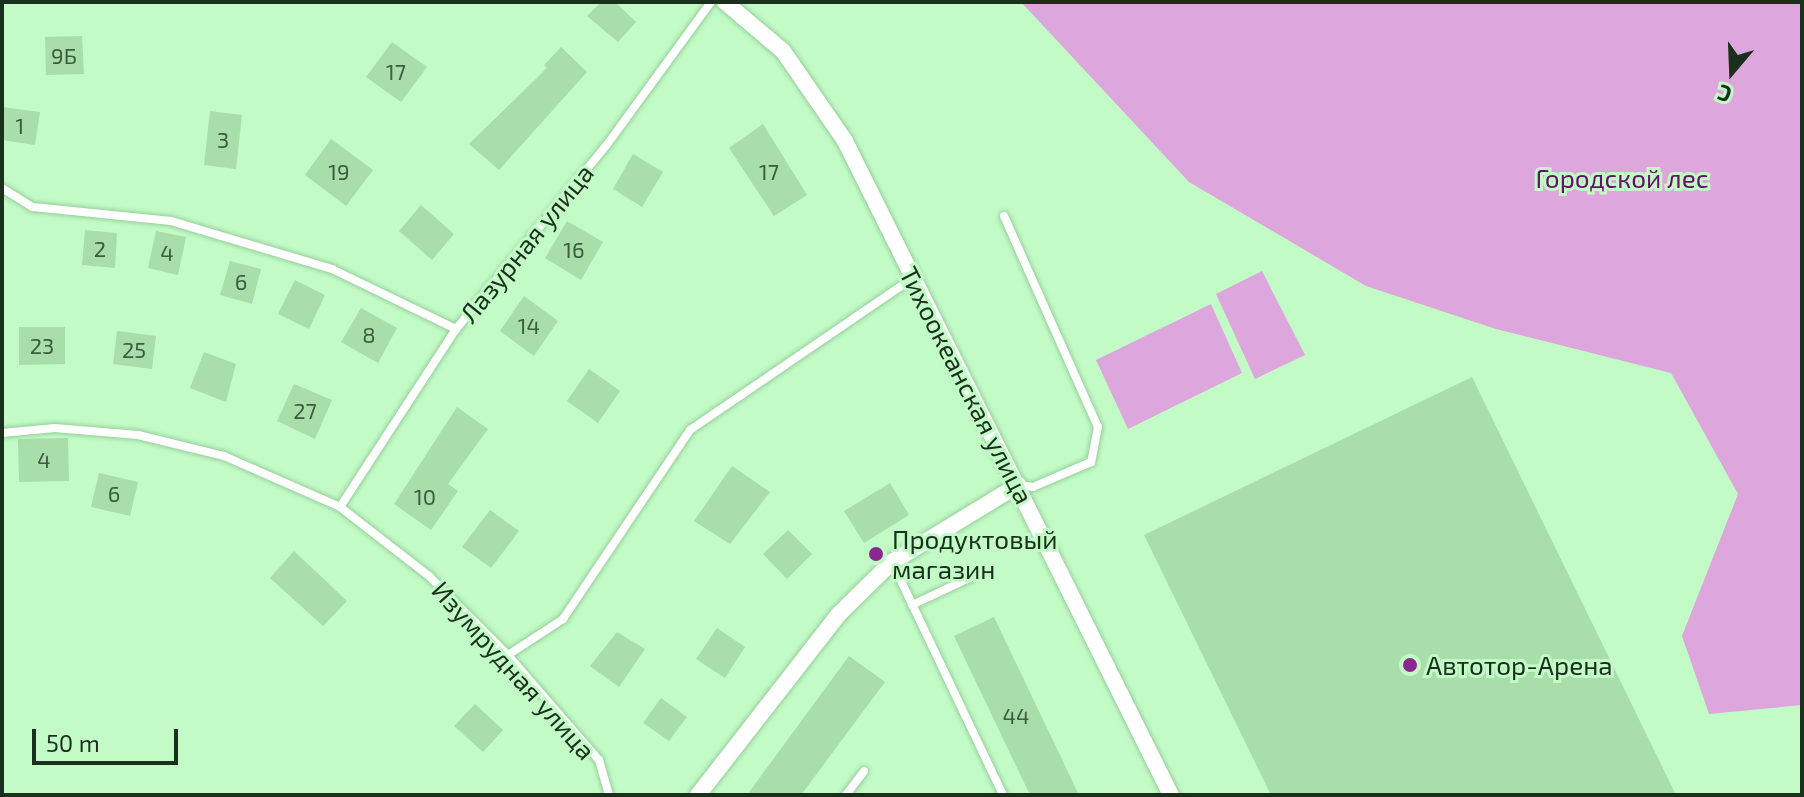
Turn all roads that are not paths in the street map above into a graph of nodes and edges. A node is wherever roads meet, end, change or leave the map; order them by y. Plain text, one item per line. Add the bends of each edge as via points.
1 (711, 2) edge
2 (725, 2) edge
3 (2, 188) edge
4 (1004, 216) dead end
5 (914, 278) junction
6 (456, 329) junction
7 (2, 433) edge
8 (1018, 485) junction
9 (340, 507) junction
10 (892, 562) junction
11 (982, 572) dead end
12 (912, 605) junction
13 (508, 655) junction
14 (864, 771) dead end
15 (609, 795) edge
16 (698, 795) edge
17 (846, 795) edge
18 (1003, 795) edge
19 (1171, 795) edge

1 - 6 lane, Лазурная улица via 606,146
2 - 5 street, Тихоокеанская улица via 783,51 845,141
3 - 6 lane, Лазурная улица via 33,207 171,221 332,269
4 - 8 lane via 1098,427 1091,462 1033,487
5 - 8 street, Тихоокеанская улица
5 - 13 lane via 690,430 563,619
6 - 9 lane
7 - 9 lane, Изумрудная улица via 55,428 138,435 224,456
8 - 10 street
8 - 19 street, Тихоокеанская улица
9 - 13 lane, Изумрудная улица via 429,576
10 - 12 lane
10 - 16 street via 839,614
11 - 12 lane
12 - 18 lane
13 - 15 lane, Изумрудная улица via 599,760
14 - 17 lane

